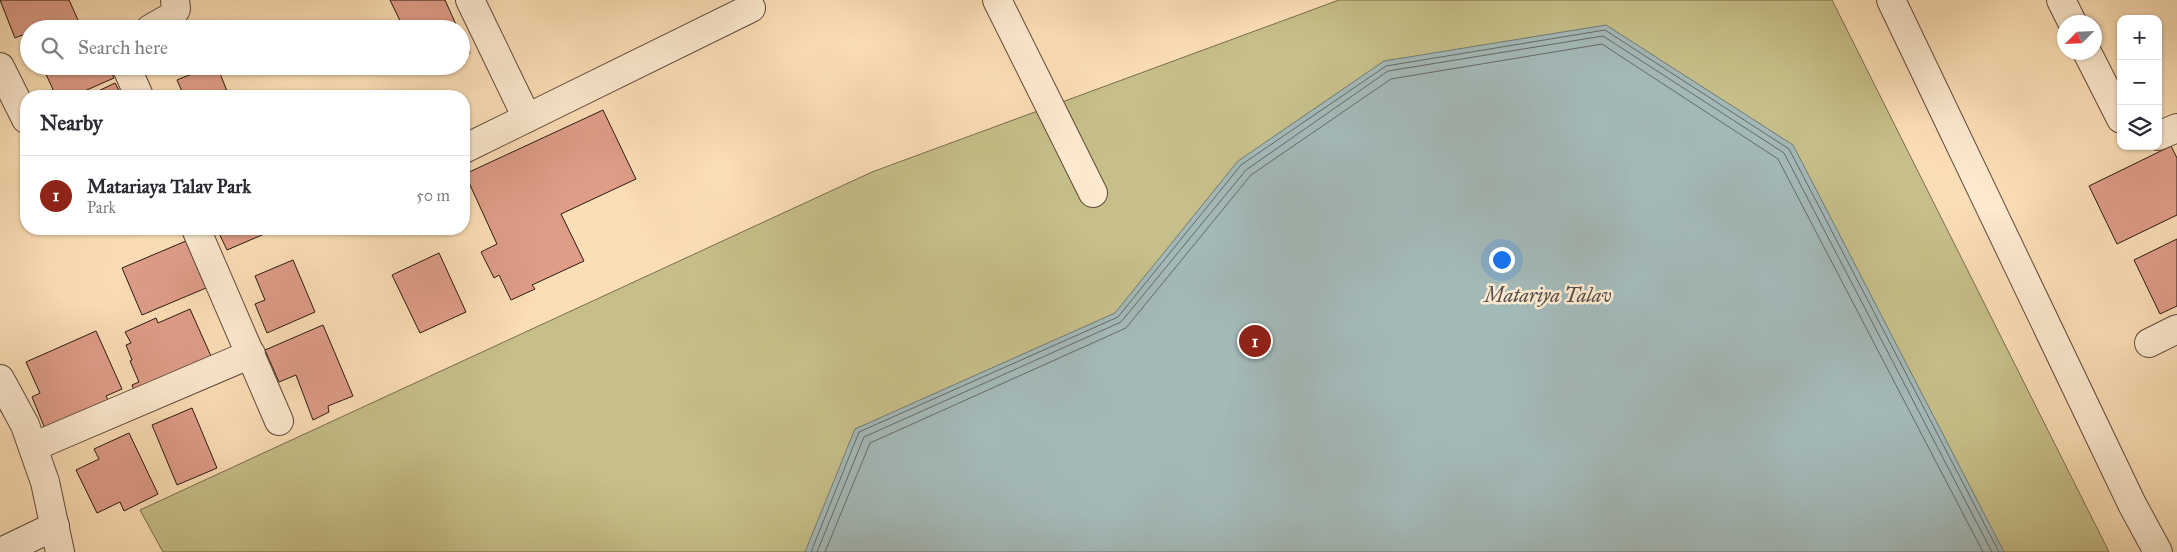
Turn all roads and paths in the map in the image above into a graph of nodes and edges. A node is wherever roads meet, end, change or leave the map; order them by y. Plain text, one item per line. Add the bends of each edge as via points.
1 (175, 0) edge
2 (470, 0) edge
3 (998, 0) edge
4 (1891, 0) edge
5 (2061, 0) edge
6 (751, 8) dead end
7 (2068, 15) edge
8 (166, 20) edge
9 (2091, 60) edge
10 (0, 67) edge
11 (130, 75) edge
12 (136, 90) edge
13 (20, 107) edge
14 (2117, 111) edge
15 (527, 118) junction
16 (2177, 128) edge
17 (2162, 134) edge
18 (470, 146) edge
19 (1094, 193) dead end
20 (199, 235) edge
21 (2177, 329) edge
22 (2149, 343) dead end
23 (251, 354) junction
24 (0, 379) edge
25 (280, 421) dead end
26 (33, 447) junction
27 (58, 539) edge
28 (1, 552) edge
29 (2158, 552) edge

1 - 8 street via 176,8
2 - 15 street
3 - 19 street
4 - 29 street via 2132,504
5 - 7 street
6 - 15 street
9 - 14 street
10 - 13 street
11 - 12 street
15 - 18 street
16 - 17 street
20 - 23 street
21 - 22 street
23 - 25 street
23 - 26 street
24 - 26 street
26 - 27 street
27 - 28 street

